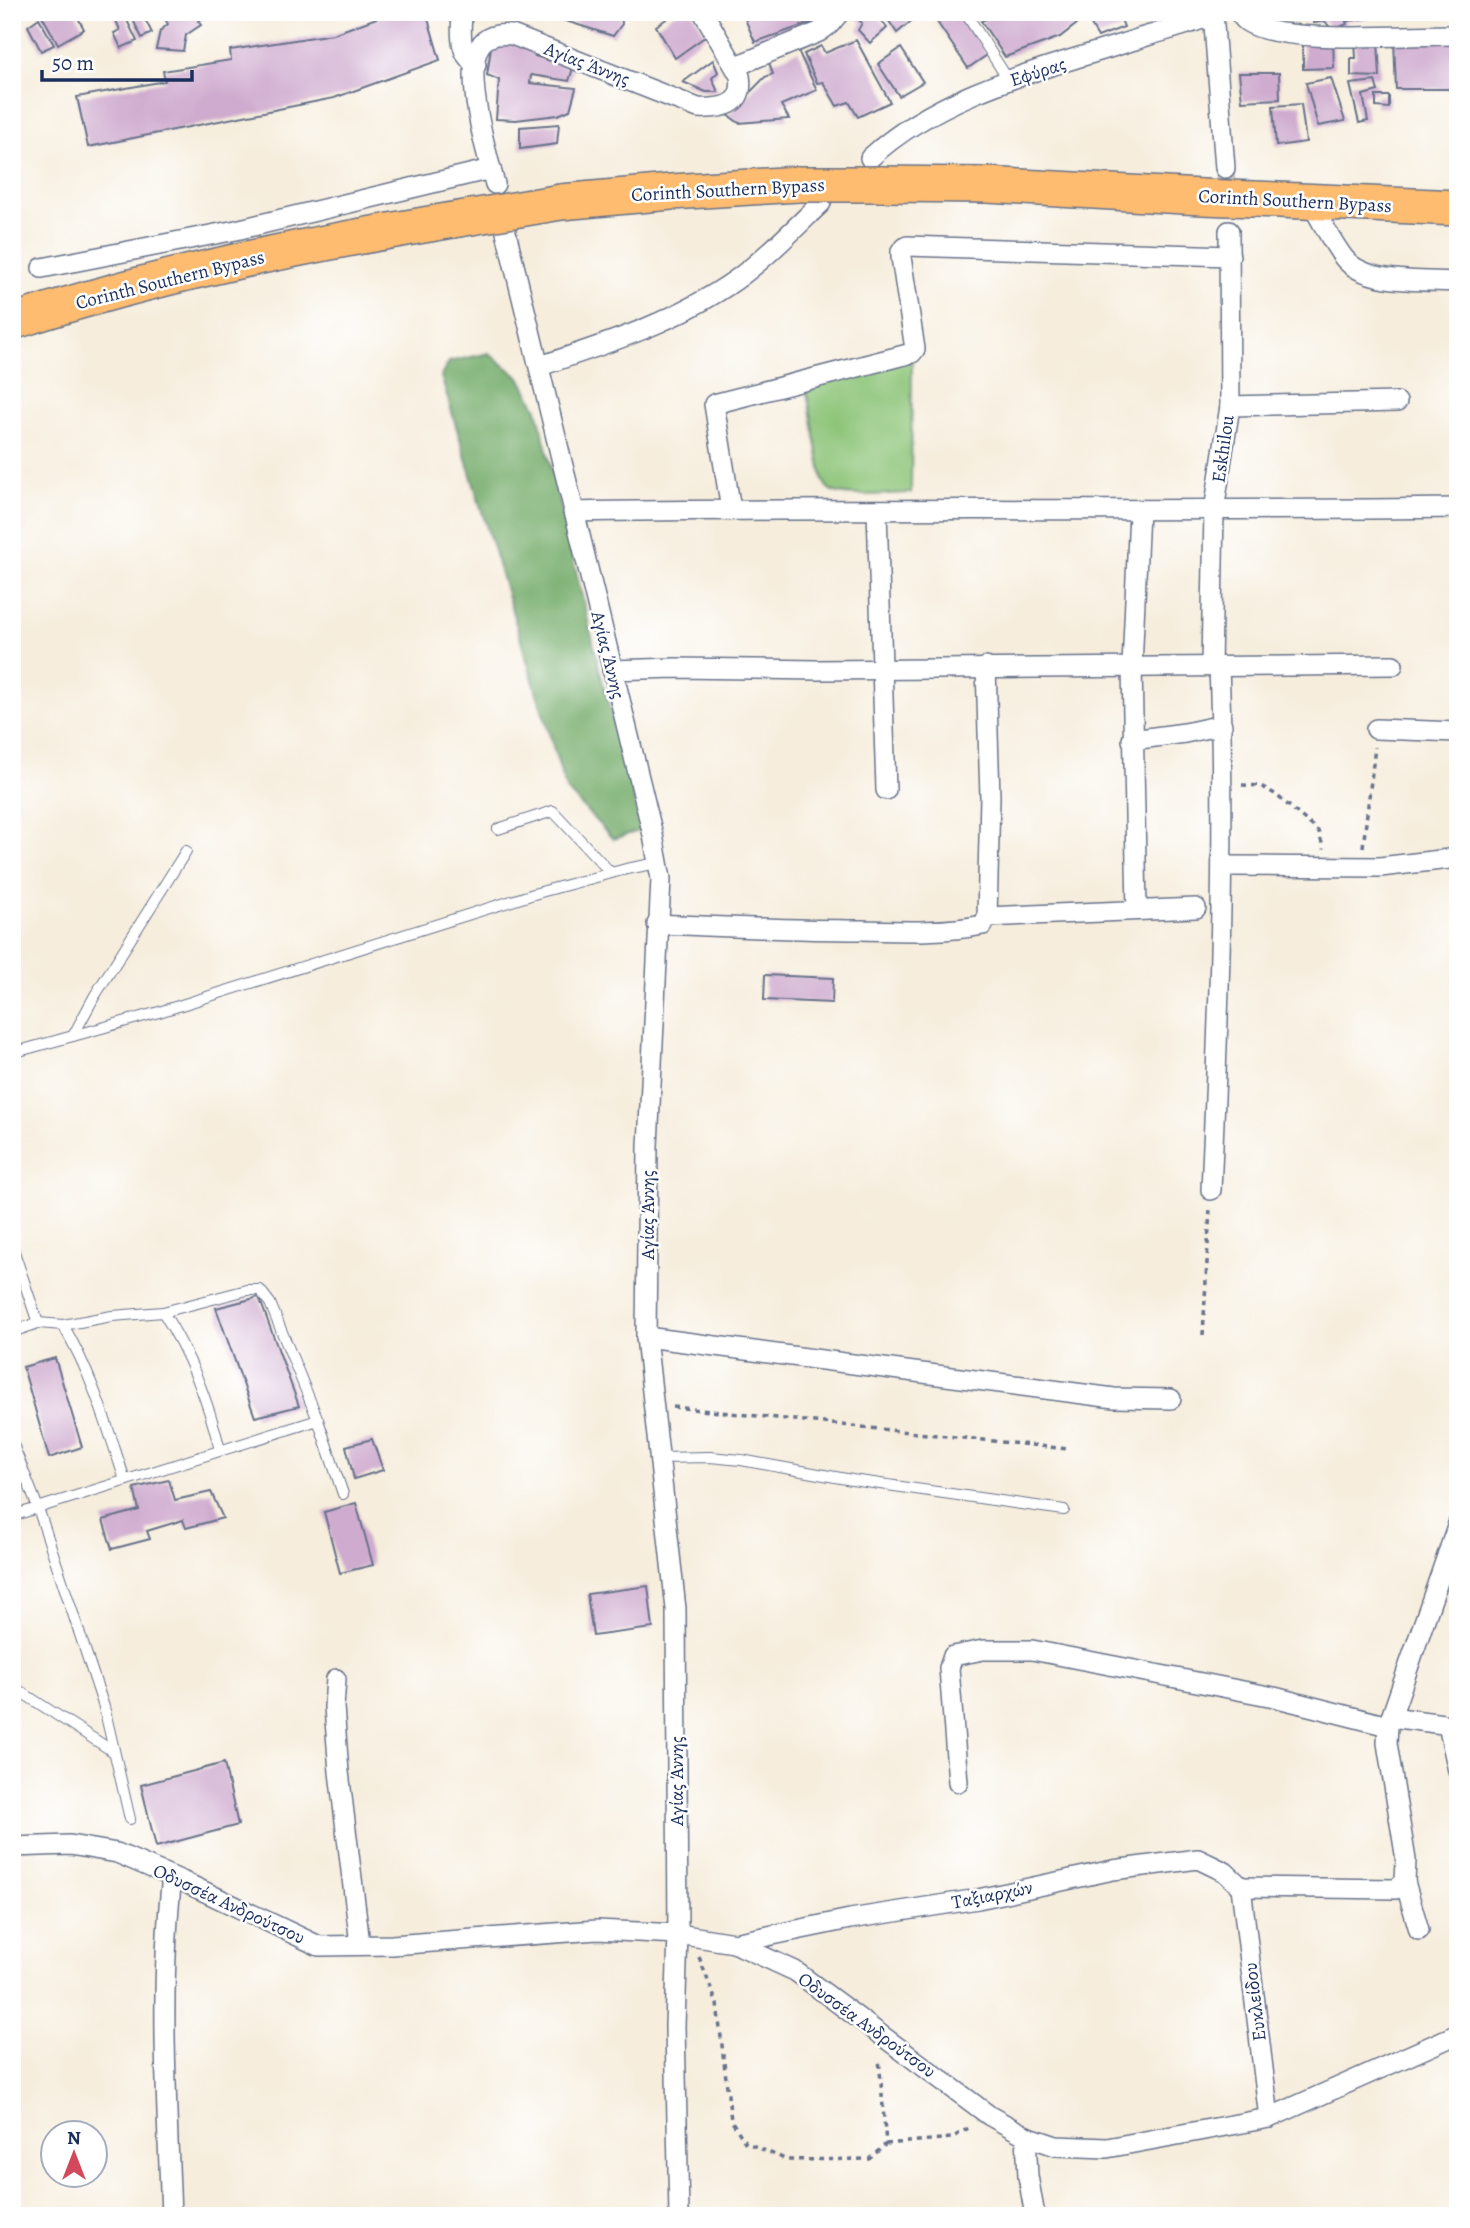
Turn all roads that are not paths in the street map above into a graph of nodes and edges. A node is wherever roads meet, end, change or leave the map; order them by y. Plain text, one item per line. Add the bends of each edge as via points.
1 (462, 12) edge
2 (703, 12) edge
3 (840, 12) edge
4 (965, 12) edge
5 (1238, 12) edge
6 (1215, 13) edge
7 (1458, 35) edge
8 (476, 65) junction
9 (736, 66) junction
10 (1009, 81) junction
11 (1225, 168) tunnel mouth
12 (874, 171) junction
13 (810, 194) junction
14 (1310, 201) junction
15 (1458, 208) edge
16 (1228, 231) tunnel mouth
17 (506, 232) dead end
18 (1230, 256) junction
19 (42, 268) dead end
20 (1458, 282) edge
21 (12, 322) edge
22 (540, 366) junction
23 (1397, 402) dead end
24 (1230, 406) junction
25 (1458, 508) edge
26 (731, 510) junction
27 (877, 511) junction
28 (1139, 511) junction
29 (1214, 511) junction
30 (573, 512) junction
31 (1393, 664) dead end
32 (1215, 666) junction
33 (986, 667) junction
34 (1132, 667) junction
35 (882, 668) junction
36 (612, 670) junction
37 (1222, 725) junction
38 (1377, 729) road end
39 (1458, 732) edge
40 (1132, 740) junction
41 (886, 790) dead end
42 (498, 829) dead end
43 (186, 851) dead end
44 (1458, 858) edge
45 (658, 863) junction
46 (1223, 866) junction
47 (611, 873) junction
48 (1196, 908) dead end
49 (1137, 910) junction
50 (987, 917) junction
51 (657, 924) junction
52 (73, 1036) junction
53 (12, 1053) edge
54 (1211, 1190) road end
55 (12, 1246) edge
56 (17, 1275) edge
57 (163, 1312) junction
58 (38, 1323) junction
59 (63, 1325) junction
60 (12, 1332) edge
61 (646, 1337) junction
62 (1171, 1399) dead end
63 (318, 1420) junction
64 (12, 1442) edge
65 (220, 1450) junction
66 (660, 1458) junction
67 (125, 1480) junction
68 (343, 1494) dead end
69 (37, 1508) junction
70 (1064, 1510) dead end
71 (12, 1516) edge
72 (1458, 1524) edge
73 (336, 1679) dead end
74 (12, 1686) edge
75 (1390, 1722) junction
76 (1453, 1726) edge
77 (114, 1752) junction
78 (1458, 1771) edge
79 (958, 1782) dead end
80 (130, 1819) dead end
81 (12, 1847) edge
82 (172, 1877) junction
83 (1405, 1882) junction
84 (1241, 1887) junction
85 (1419, 1930) dead end
86 (685, 1935) junction
87 (734, 1943) junction
88 (360, 1944) junction
89 (1458, 2034) edge
90 (1269, 2118) junction
91 (1026, 2136) junction
92 (172, 2216) edge
93 (679, 2216) edge
94 (1035, 2216) edge

1 - 8 street via 463,50
2 - 9 street
3 - 9 street via 819,32
4 - 10 lane
5 - 7 street via 1245,21 1268,30 1300,35
6 - 10 street, Εφύρας
6 - 11 street
8 - 9 street, Αγίας Άννης via 480,46 488,38 512,35 698,108 719,109 738,94 741,85
8 - 19 street, Αγίας Άννης via 475,99 493,177
10 - 12 street, Εφύρας via 933,114 886,143
12 - 13 highway, Corinth Southern Bypass, bridge
12 - 14 highway, Corinth Southern Bypass, bridge via 987,185
13 - 21 highway, Corinth Southern Bypass, bridge via 561,202 207,267
13 - 22 street via 738,278 671,318
14 - 15 highway, Corinth Southern Bypass
14 - 20 street via 1345,259 1359,272
16 - 18 street, Eskhilou
17 - 22 street, Αγίας Άννης
18 - 24 street, Eskhilou
18 - 26 street via 907,246 901,257 912,353 714,404
22 - 30 street, Αγίας Άννης
23 - 24 street
24 - 29 street, Eskhilou
25 - 29 street
26 - 27 street
26 - 30 street
27 - 28 street
27 - 35 street
28 - 29 street
28 - 34 street
29 - 32 street, Eskhilou
30 - 36 street, Αγίας Άννης
31 - 32 street
32 - 34 street
32 - 37 street, Eskhilou
33 - 34 street
33 - 35 street
33 - 50 street
34 - 40 street
35 - 36 street
35 - 41 street
36 - 45 street, Αγίας Άννης
37 - 40 street
37 - 46 street, Eskhilou
38 - 39 street
40 - 49 street
42 - 47 lane via 553,811
43 - 52 lane
44 - 46 street via 1352,867
45 - 47 lane
45 - 51 street, Αγίας Άννης
46 - 54 street, Eskhilou
47 - 52 lane
48 - 49 street
49 - 50 street
50 - 51 street via 983,925 964,929 901,931
51 - 61 street, Αγίας Άννης
52 - 53 lane
55 - 56 lane
56 - 58 lane
57 - 59 lane
57 - 63 lane via 260,1290 270,1303
57 - 65 lane via 199,1378
58 - 59 lane
58 - 60 lane
59 - 67 lane via 92,1382
61 - 62 street via 1102,1397
61 - 66 street, Αγίας Άννης
63 - 65 lane
63 - 68 lane
64 - 69 lane
65 - 67 lane
66 - 70 lane via 710,1457
66 - 86 street, Αγίας Άννης via 676,1609
67 - 69 lane
69 - 71 lane
69 - 77 lane via 104,1707
72 - 75 street
73 - 88 street via 334,1707
74 - 77 lane
75 - 76 street
75 - 79 street via 1032,1650 984,1650 953,1656 949,1668
75 - 83 street via 1387,1743 1406,1860
76 - 78 street
77 - 80 lane
81 - 82 street, Οδυσσέα Ανδρούτσου via 71,1845 117,1853
82 - 88 street, Οδυσσέα Ανδρούτσου via 319,1946
82 - 92 street via 166,1927
83 - 84 street via 1396,1889
83 - 85 street
84 - 87 street, Ταξιαρχών via 1225,1871 1198,1859 1112,1870
84 - 90 street, Ευκλείδου
86 - 87 street, Οδυσσέα Ανδρούτσου
86 - 88 street, Οδυσσέα Ανδρούτσου via 597,1930
86 - 93 street, Αγίας Άννης via 675,2026
87 - 91 street, Οδυσσέα Ανδρούτσου via 795,1971 990,2116
89 - 90 street, Οδυσσέα Ανδρούτσου
90 - 91 street, Οδυσσέα Ανδρούτσου via 1107,2148 1056,2146
91 - 94 street

